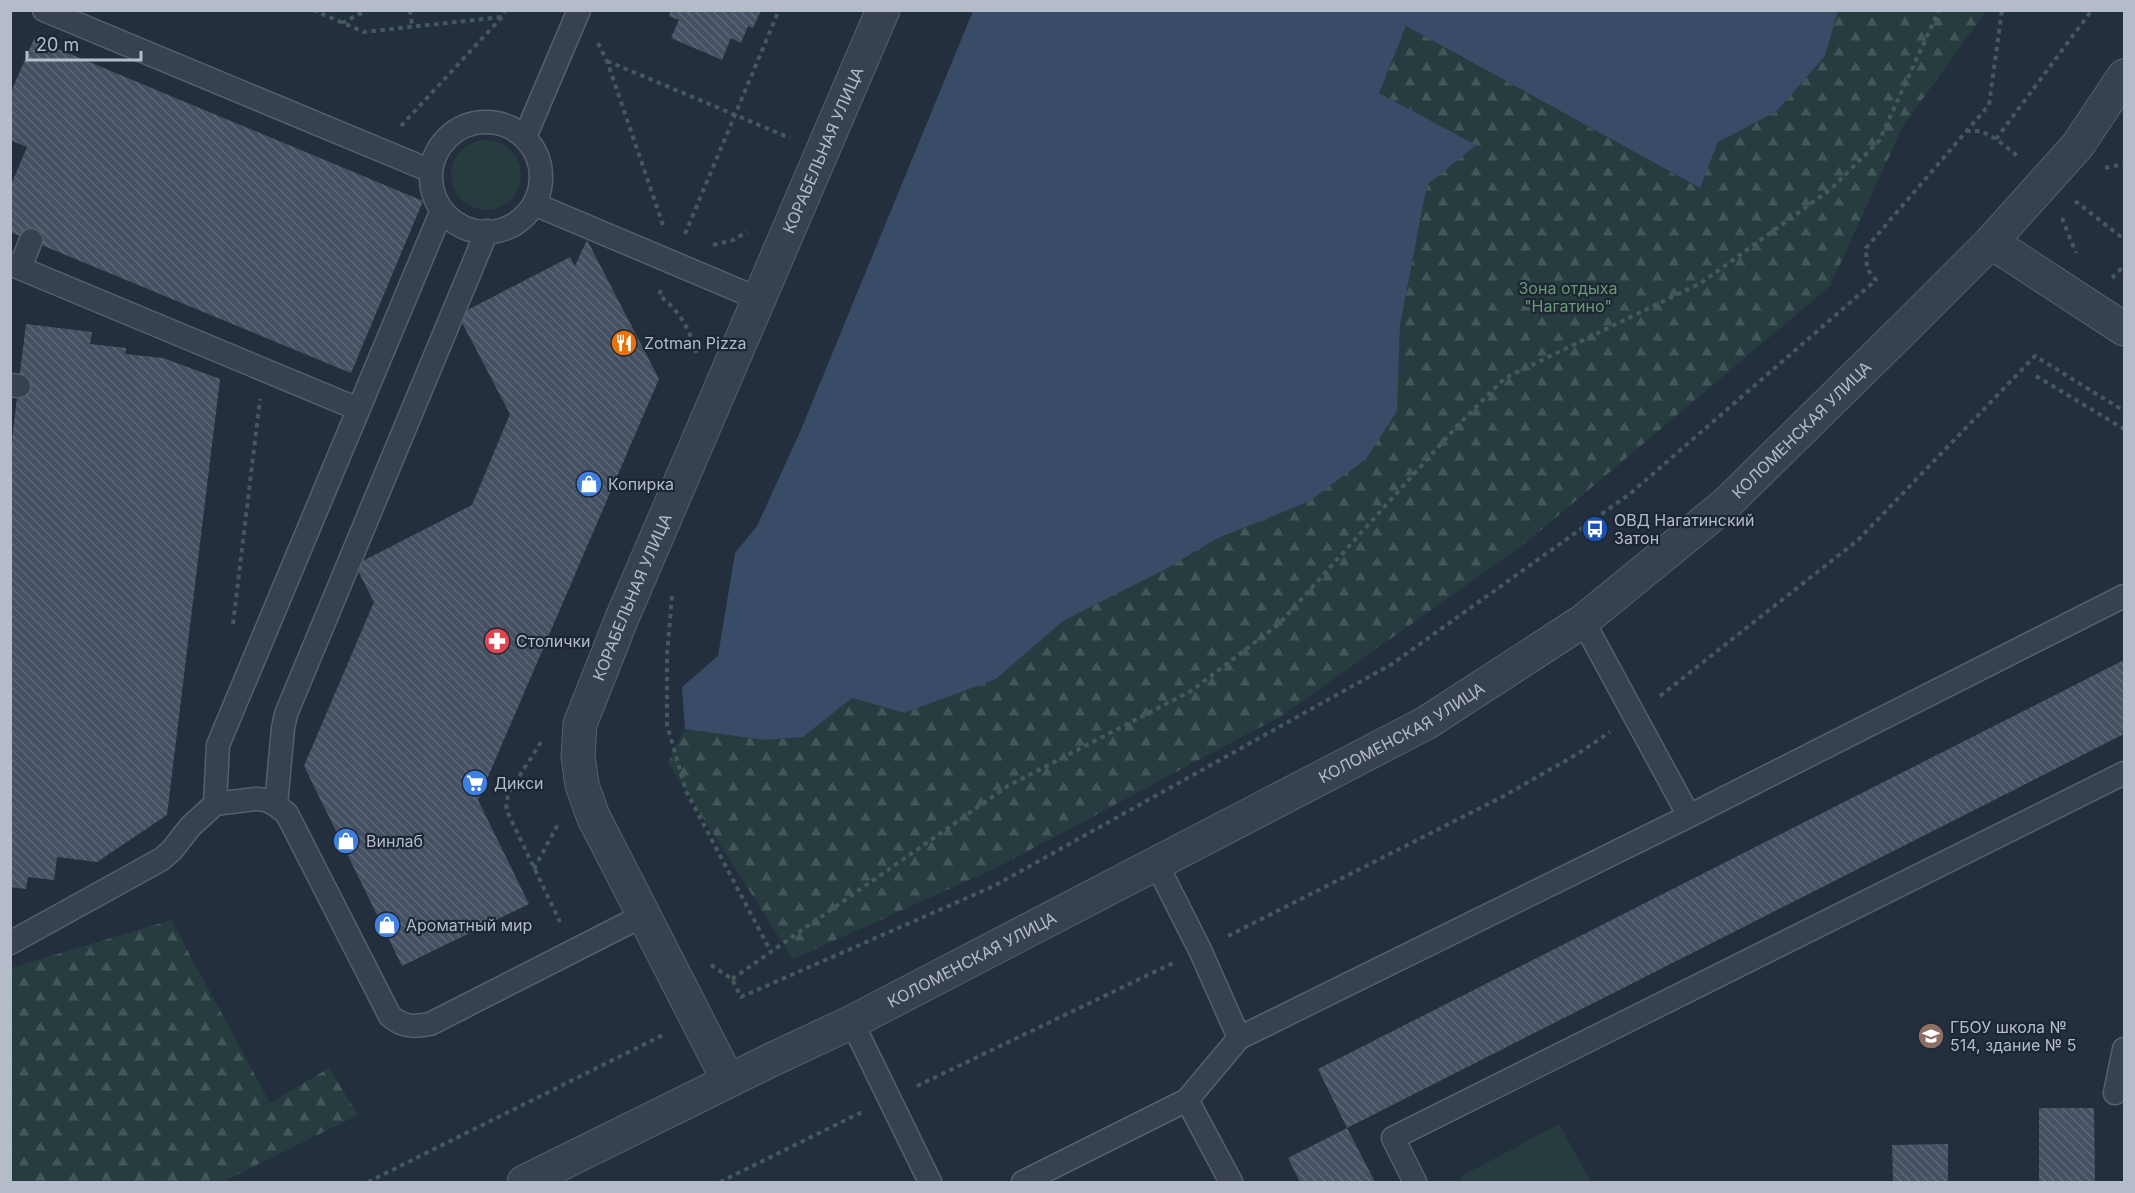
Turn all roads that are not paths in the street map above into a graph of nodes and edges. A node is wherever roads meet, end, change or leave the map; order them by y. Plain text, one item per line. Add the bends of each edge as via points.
1 (44, 10) edge
2 (579, 10) edge
3 (884, 10) edge
4 (2124, 76) edge
5 (525, 138) junction
6 (431, 171) junction
7 (534, 204) junction
8 (442, 210) junction
9 (487, 231) junction
10 (32, 240) dead end
11 (1991, 242) junction
12 (15, 266) edge
13 (759, 299) junction
14 (2124, 329) edge
15 (358, 409) junction
16 (2124, 596) edge
17 (1583, 621) junction
18 (2124, 773) edge
19 (215, 804) junction
20 (276, 805) junction
21 (1689, 816) junction
22 (1156, 863) junction
23 (644, 915) junction
24 (10, 943) edge
25 (852, 1022) junction
26 (1239, 1038) junction
27 (2124, 1049) edge
28 (729, 1080) junction
29 (2115, 1093) dead end
30 (1188, 1100) junction
31 (524, 1182) edge
32 (930, 1182) edge
33 (943, 1182) edge
34 (1023, 1182) edge
35 (1231, 1182) edge
36 (1415, 1182) edge

1 - 6 lane
2 - 5 lane
3 - 13 street, КОРАБЕЛЬНАЯ УЛИЦА
4 - 11 street, КОЛОМЕНСКАЯ УЛИЦА via 2078,145
5 - 6 lane via 510,127 476,122 446,139
5 - 7 lane via 540,167 540,189
6 - 8 lane via 433,192
7 - 9 lane via 514,224
7 - 13 lane
8 - 9 lane via 470,230
8 - 15 lane
9 - 20 lane via 289,705
10 - 12 lane
11 - 14 street
11 - 17 street, КОЛОМЕНСКАЯ УЛИЦА via 1726,504
12 - 15 lane
13 - 23 street, КОРАБЕЛЬНАЯ УЛИЦА via 626,607 580,724 578,756 582,785 593,816
15 - 19 lane via 218,745
16 - 21 lane
17 - 21 lane
17 - 22 street, КОЛОМЕНСКАЯ УЛИЦА via 1426,723
18 - 36 lane via 1393,1138
19 - 20 lane via 256,799
19 - 24 lane via 162,859
20 - 23 lane via 287,814 390,1016 411,1027 430,1024
21 - 26 lane
22 - 25 street, КОЛОМЕНСКАЯ УЛИЦА
22 - 26 lane
23 - 28 street, КОРАБЕЛЬНАЯ УЛИЦА
25 - 28 street, КОЛОМЕНСКАЯ УЛИЦА
25 - 32 lane
26 - 30 lane
27 - 29 lane
28 - 31 street, КОЛОМЕНСКАЯ УЛИЦА
30 - 34 lane
30 - 35 lane
32 - 33 lane

